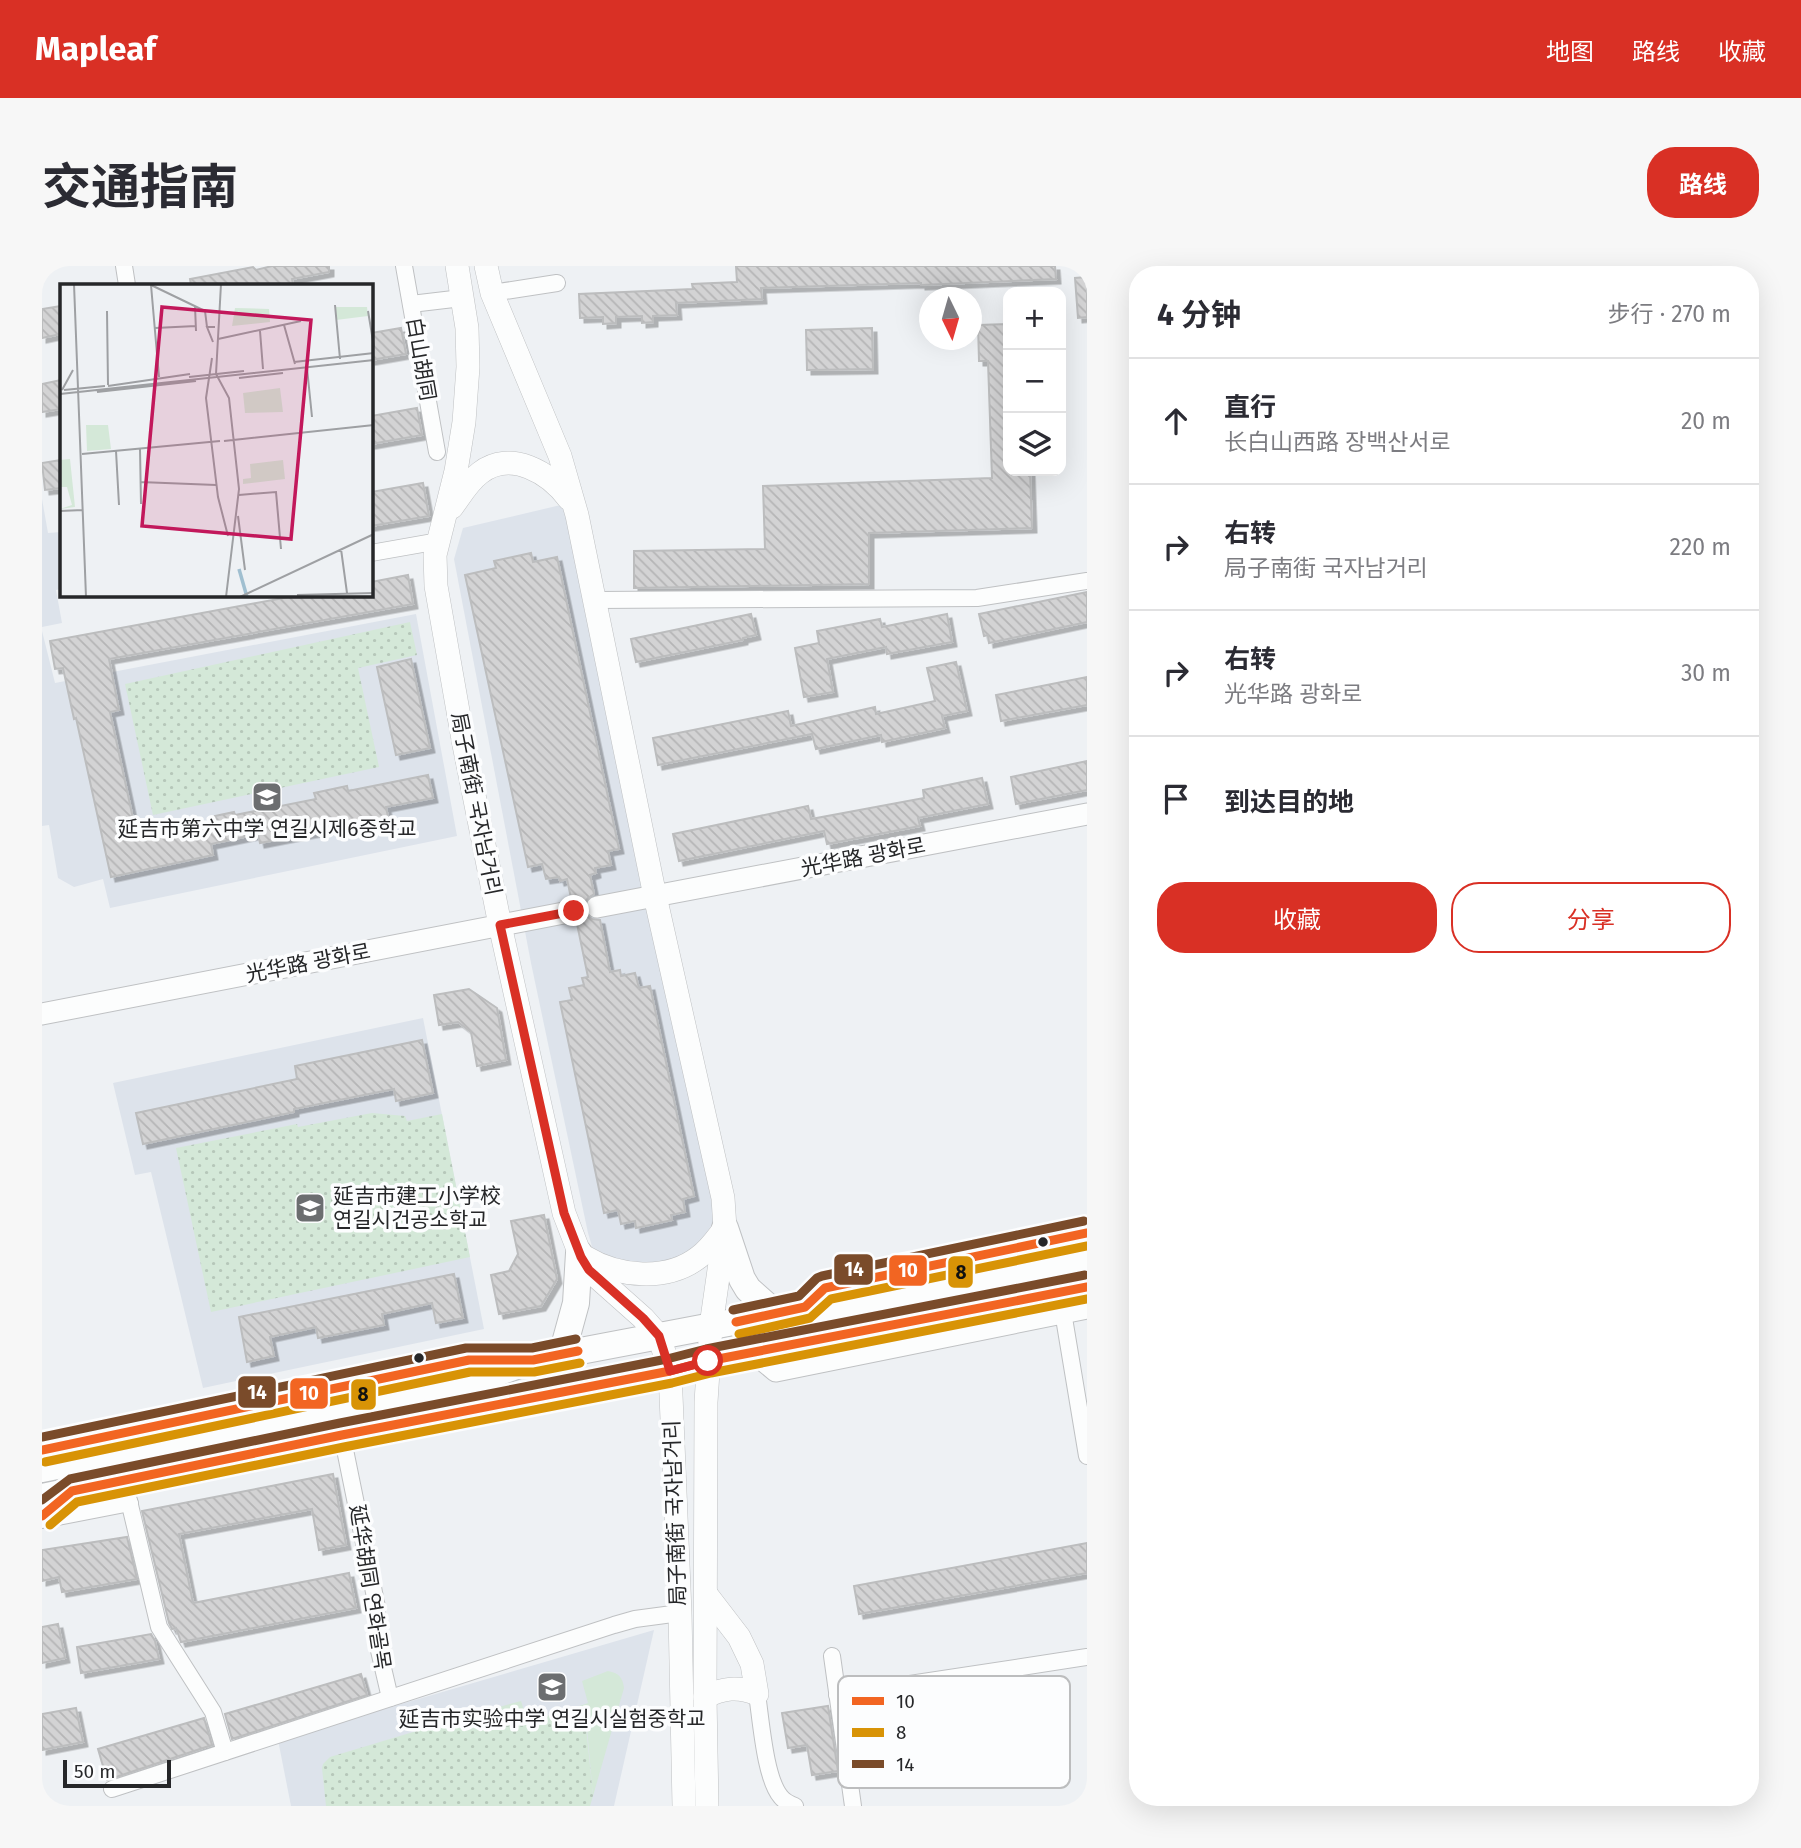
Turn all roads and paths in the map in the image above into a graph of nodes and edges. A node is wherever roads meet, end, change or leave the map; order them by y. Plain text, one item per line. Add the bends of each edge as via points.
1 (124, 266) edge
2 (404, 266) edge
3 (457, 266) edge
4 (486, 266) edge
5 (558, 283) dead end
6 (127, 284) edge
7 (492, 293) junction
8 (462, 298) junction
9 (411, 304) junction
10 (437, 452) dead end
11 (573, 504) junction
12 (445, 516) junction
13 (439, 541) junction
14 (373, 552) edge
15 (1087, 581) edge
16 (595, 600) junction
17 (1087, 814) edge
18 (655, 896) junction
19 (597, 907) dead end
20 (574, 911) dead end
21 (500, 925) junction
22 (42, 1014) edge
23 (725, 1228) junction
24 (1087, 1233) edge
25 (579, 1253) junction
26 (1087, 1262) edge
27 (1087, 1287) edge
28 (805, 1307) junction
29 (1087, 1308) edge
30 (1063, 1312) junction
31 (775, 1313) junction
32 (711, 1326) junction
33 (659, 1336) junction
34 (754, 1353) junction
35 (562, 1354) junction
36 (533, 1360) junction
37 (708, 1361) junction
38 (670, 1371) junction
39 (342, 1435) junction
40 (42, 1450) edge
41 (1087, 1456) edge
42 (42, 1469) edge
43 (72, 1491) junction
44 (127, 1491) junction
45 (42, 1497) edge
46 (42, 1518) edge
47 (706, 1594) junction
48 (680, 1613) junction
49 (832, 1656) dead end
50 (1087, 1657) edge
51 (962, 1676) edge
52 (757, 1694) junction
53 (837, 1695) joint
54 (705, 1697) junction
55 (390, 1698) junction
56 (838, 1702) edge
57 (225, 1752) junction
58 (850, 1788) edge
59 (111, 1789) dead end
60 (684, 1806) edge
61 (707, 1806) edge
62 (795, 1806) edge
63 (853, 1806) edge

1 - 6 street
2 - 9 street, 白山胡同
3 - 8 main road, 局子南街 국자남거리
4 - 7 main road, 局子南街 국자남거리
5 - 7 street
7 - 11 main road, 局子南街 국자남거리 via 551,432
8 - 9 street
8 - 12 main road, 局子南街 국자남거리 via 468,367 464,422
9 - 10 street, 白山胡同
11 - 12 main road via 545,474 512,463 488,467 479,474
11 - 16 main road, 局子南街 국자남거리
12 - 13 main road, 局子南街 국자남거리
13 - 14 street
13 - 21 main road, 局子南街 국자남거리 via 435,555 438,598
15 - 16 street via 977,598
16 - 18 main road, 局子南街 국자남거리
17 - 18 street, 光华路 광화로
18 - 19 street, 光华路 광화로
18 - 23 main road, 局子南街 국자남거리 via 723,1198
20 - 21 street, 光华路 광화로
21 - 22 street, 光华路 광화로
21 - 25 main road, 局子南街 국자남거리 via 564,1213
23 - 25 main road via 698,1258 665,1272 627,1273
23 - 31 main road via 742,1279
23 - 32 main road, 局子南街 국자남거리
24 - 28 street via 825,1288
25 - 33 main road, 局子南街 국자남거리 via 589,1270
25 - 35 main road via 576,1303
26 - 28 main road via 833,1315
27 - 34 main road
28 - 31 main road
29 - 30 street
30 - 34 street via 776,1371
30 - 41 street
31 - 32 main road
32 - 33 main road
32 - 37 main road, 局子南街 국자남거리
33 - 35 main road
33 - 38 main road, 局子南街 국자남거리
34 - 37 main road
35 - 36 main road
36 - 40 street via 469,1360
36 - 42 main road via 472,1382
37 - 38 main road
37 - 47 main road, 局子南街 국자남거리
38 - 39 main road
38 - 48 main road, 局子南街 국자남거리
39 - 44 main road
39 - 55 street, 延华胡同 연화골목 via 377,1607 377,1642
43 - 44 main road
43 - 45 main road
43 - 46 main road
44 - 46 street
44 - 57 street via 159,1627 213,1712
47 - 52 main road via 739,1637 752,1664
47 - 54 main road, 局子南街 국자남거리
48 - 55 street via 624,1622
48 - 60 main road, 局子南街 국자남거리
49 - 53 street
50 - 51 street
52 - 54 main road via 732,1688
52 - 62 street via 769,1770 783,1800
53 - 56 street
54 - 61 main road, 局子南街 국자남거리
55 - 57 street
57 - 59 street
58 - 63 street

